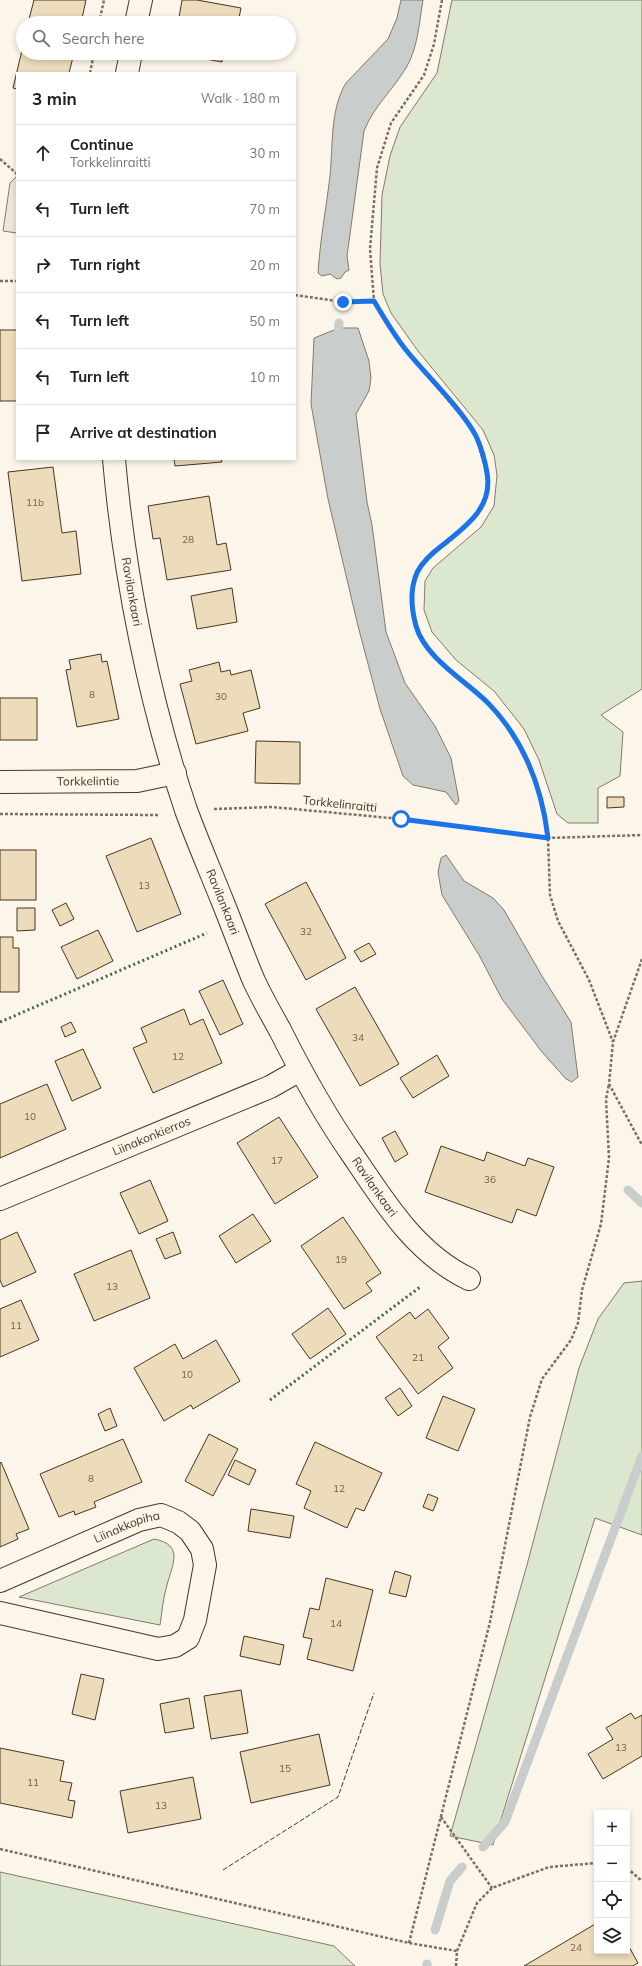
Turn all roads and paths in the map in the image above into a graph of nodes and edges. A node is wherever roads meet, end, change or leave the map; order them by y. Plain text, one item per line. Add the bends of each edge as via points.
1 (104, 0) edge
2 (141, 0) edge
3 (442, 0) edge
4 (101, 16) edge
5 (138, 16) edge
6 (93, 60) edge
7 (130, 60) edge
8 (90, 72) edge
9 (127, 72) edge
10 (0, 159) edge
11 (16, 173) edge
12 (0, 281) edge
13 (16, 281) edge
14 (296, 295) edge
15 (374, 301) junction
16 (114, 460) edge
17 (175, 773) junction
18 (0, 782) edge
19 (212, 809) dead end
20 (0, 814) edge
21 (161, 814) dead end
22 (642, 834) edge
23 (548, 838) junction
24 (642, 959) edge
25 (613, 1042) junction
26 (300, 1070) junction
27 (609, 1084) junction
28 (642, 1146) edge
29 (0, 1198) edge
30 (469, 1279) dead end
31 (0, 1581) edge
32 (0, 1613) edge
33 (441, 1817) junction
34 (0, 1849) edge
35 (594, 1863) edge
36 (630, 1871) edge
37 (642, 1881) edge
38 (492, 1888) junction
39 (409, 1943) junction
40 (457, 1951) junction
41 (456, 1966) edge

1 - 4 path
2 - 5 street
3 - 15 path via 434,44 424,75 391,123 377,168 370,249
6 - 8 path
7 - 9 street
10 - 11 path
12 - 13 path
14 - 15 path via 343,302
15 - 23 path via 405,349 476,436 487,474 488,490 483,507 424,561 415,577 412,600 416,627 431,653 489,704 512,732 538,787
16 - 17 street, Ravilankaari via 119,514 131,586 154,693
17 - 18 street, Torkkelintie via 137,781
17 - 26 street, Ravilankaari via 187,812 255,983
19 - 23 path, Torkkelinraitti via 272,807 401,819
20 - 21 path
22 - 23 path, Torkkelinraitti
23 - 25 path via 550,895 558,921 589,980
24 - 25 path
25 - 27 path
26 - 29 street, Liinakonkierros via 270,1087
26 - 30 street, Ravilankaari via 331,1124 394,1215 436,1260
27 - 28 path
27 - 33 path via 606,1099 609,1158 601,1224 582,1290 578,1323 571,1340 542,1379 530,1417 490,1622
31 - 32 street, Liinakkopiha via 139,1520 162,1515 190,1531 202,1549 205,1565 195,1620 188,1638 175,1646 158,1649
33 - 38 path
33 - 39 path
34 - 39 path
35 - 38 path via 550,1867
36 - 37 path
38 - 40 path via 478,1903
39 - 40 path
40 - 41 path

